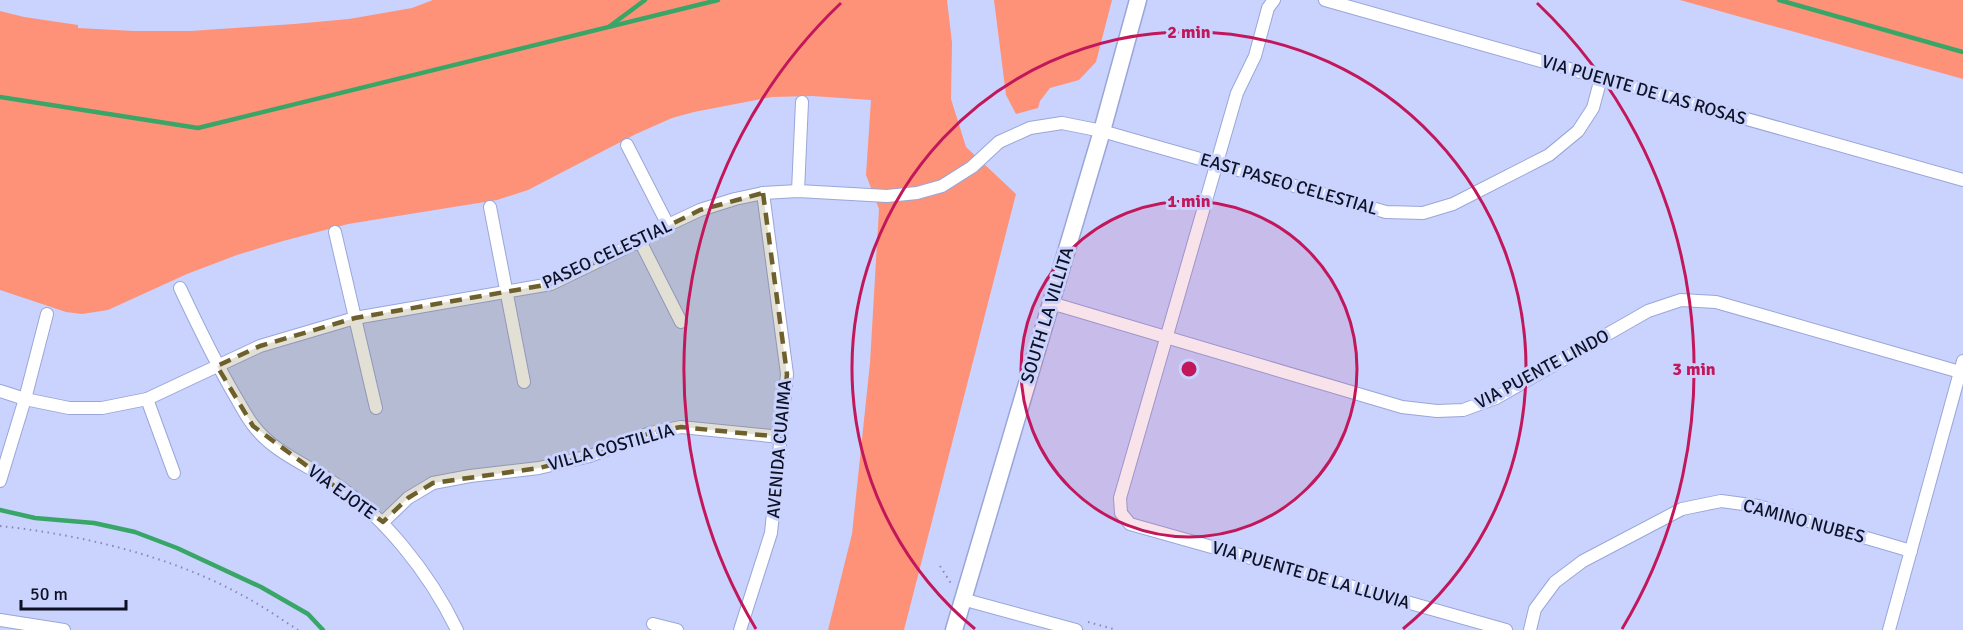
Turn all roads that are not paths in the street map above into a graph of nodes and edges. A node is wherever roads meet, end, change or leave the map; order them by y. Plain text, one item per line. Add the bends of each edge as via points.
1 (1138, 0) edge
2 (1274, 0) edge
3 (1325, 0) edge
4 (1601, 78) junction
5 (802, 102) dead end
6 (1102, 131) junction
7 (627, 145) dead end
8 (1216, 163) junction
9 (1963, 180) edge
10 (798, 191) junction
11 (763, 193) junction
12 (490, 207) dead end
13 (668, 225) junction
14 (335, 232) dead end
15 (640, 241) junction
16 (180, 288) dead end
17 (506, 294) junction
18 (1051, 303) junction
19 (47, 314) dead end
20 (355, 318) junction
21 (681, 322) dead end
22 (1166, 337) junction
23 (217, 366) junction
24 (1961, 367) edge
25 (524, 382) dead end
26 (0, 391) edge
27 (25, 399) junction
28 (147, 399) junction
29 (375, 408) dead end
30 (781, 437) junction
31 (174, 473) dead end
32 (0, 481) edge
33 (383, 522) junction
34 (1911, 550) junction
35 (964, 594) junction
36 (0, 620) edge
37 (653, 624) dead end
38 (64, 630) edge
39 (457, 630) edge
40 (677, 630) edge
41 (740, 630) edge
42 (954, 630) edge
43 (1076, 630) edge
44 (1506, 630) edge
45 (1530, 630) edge
46 (1889, 630) edge

1 - 6 street, SOUTH LA VILLITA
2 - 8 street via 1268,8 1255,56 1237,93
3 - 4 street, VIA PUENTE DE LAS ROSAS
4 - 8 street, EAST PASEO CELESTIAL via 1593,108 1578,131 1549,155 1453,204 1423,213 1386,212
4 - 9 street, VIA PUENTE DE LAS ROSAS
5 - 10 street
6 - 8 street, EAST PASEO CELESTIAL
6 - 10 street, PASEO CELESTIAL via 1062,123 1030,128 999,142 972,167 942,186 917,194
6 - 18 street, SOUTH LA VILLITA
7 - 13 street
8 - 22 street
10 - 11 street, PASEO CELESTIAL
11 - 13 street, PASEO CELESTIAL via 700,210
11 - 30 street, AVENIDA CUAIMA via 787,374
12 - 17 street
13 - 15 street, PASEO CELESTIAL
14 - 20 street
15 - 17 street, PASEO CELESTIAL via 551,284
15 - 21 street
16 - 23 street, VIA EJOTE
17 - 20 street, PASEO CELESTIAL
17 - 25 street
18 - 22 street, VIA PUENTE LINDO
18 - 35 street, SOUTH LA VILLITA
19 - 27 street
20 - 23 street, PASEO CELESTIAL via 260,346
20 - 29 street
22 - 24 street, VIA PUENTE LINDO via 1402,407 1437,411 1463,410 1496,398 1648,311 1681,300 1716,302
22 - 44 street, VIA PUENTE DE LA LLUVIA via 1120,498 1121,513 1130,524
23 - 28 street, PASEO CELESTIAL
23 - 33 street, VIA EJOTE via 254,426 279,449 333,482
24 - 34 street
26 - 27 street, PASEO CELESTIAL
27 - 28 street, PASEO CELESTIAL via 69,408 102,408
27 - 32 street
28 - 31 street
30 - 33 street, VILLA COSTILLIA via 681,427 650,433 590,456 539,468 434,483 408,498
30 - 41 street, AVENIDA CUAIMA via 771,533
33 - 39 street, VIA EJOTE via 417,565
34 - 45 street, CAMINO NUBES via 1758,506 1721,501 1682,509 1582,561 1555,582 1535,609
34 - 46 street
35 - 42 street, SOUTH LA VILLITA
35 - 43 street
36 - 38 street
37 - 40 street

